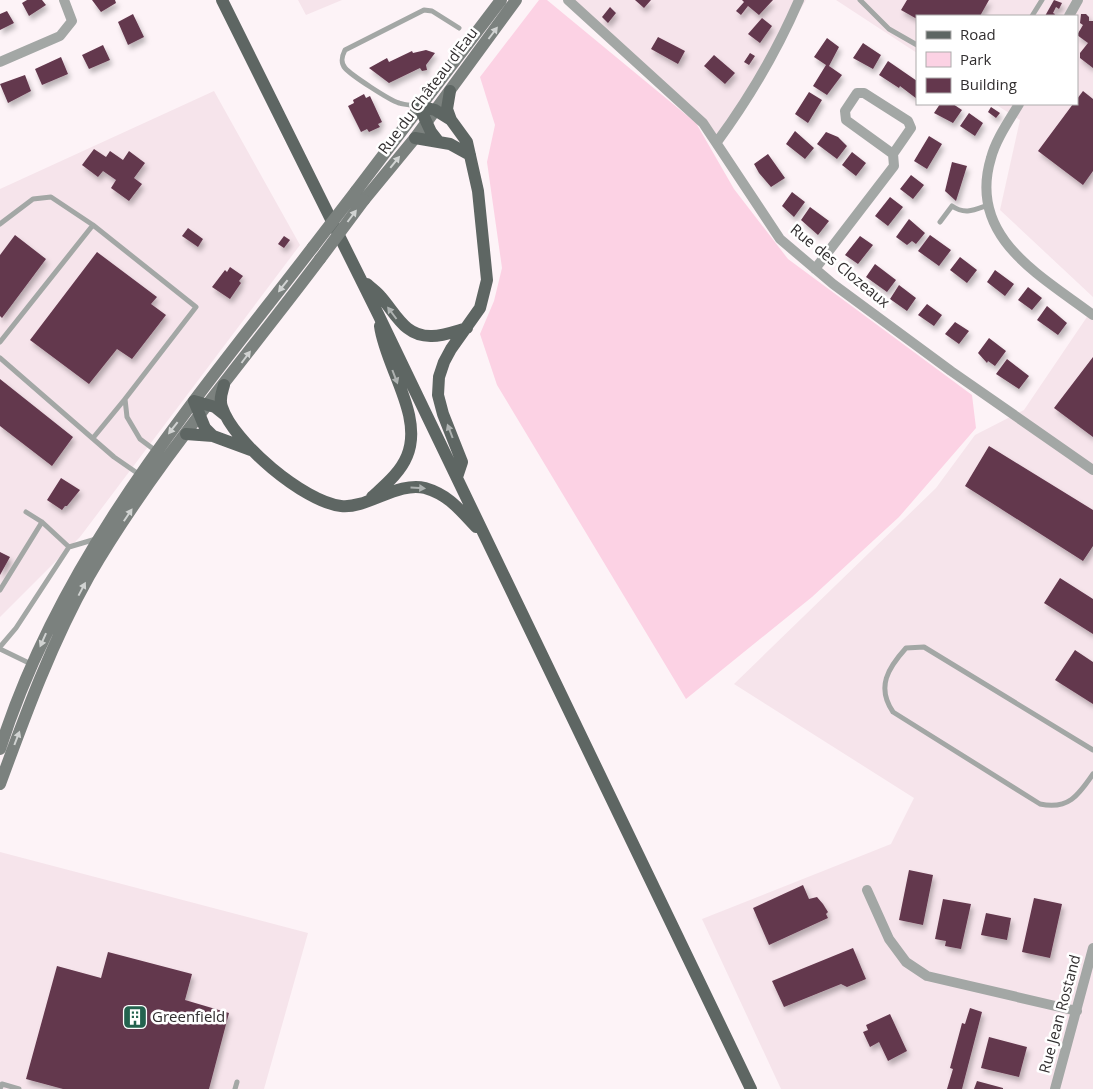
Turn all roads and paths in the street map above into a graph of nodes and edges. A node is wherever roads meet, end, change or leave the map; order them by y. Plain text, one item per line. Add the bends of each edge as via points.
1 (64, 0) edge
2 (222, 0) edge
3 (501, 0) edge
4 (516, 0) edge
5 (568, 0) edge
6 (799, 0) edge
7 (860, 0) edge
8 (1042, 0) edge
9 (1075, 1) edge
10 (1033, 15) edge
11 (1069, 15) edge
12 (459, 28) dead end
13 (916, 45) edge
14 (0, 62) edge
15 (450, 91) junction
16 (1018, 105) edge
17 (419, 106) junction
18 (435, 110) junction
19 (451, 120) junction
20 (426, 123) junction
21 (415, 138) junction
22 (438, 141) junction
23 (717, 142) junction
24 (893, 154) junction
25 (470, 155) junction
26 (360, 195) junction
27 (988, 205) junction
28 (940, 222) dead end
29 (0, 224) edge
30 (93, 225) junction
31 (815, 269) junction
32 (360, 278) junction
33 (378, 314) junction
34 (1093, 315) edge
35 (467, 328) junction
36 (0, 342) edge
37 (0, 358) edge
38 (224, 385) junction
39 (126, 399) junction
40 (194, 401) junction
41 (209, 405) junction
42 (226, 416) junction
43 (200, 417) junction
44 (186, 434) junction
45 (213, 436) junction
46 (93, 438) junction
47 (156, 450) junction
48 (253, 451) junction
49 (1093, 470) edge
50 (158, 471) junction
51 (138, 476) junction
52 (457, 477) junction
53 (371, 499) junction
54 (26, 512) dead end
55 (42, 522) junction
56 (486, 538) junction
57 (97, 539) junction
58 (69, 547) junction
59 (0, 590) edge
60 (0, 648) edge
61 (48, 660) junction
62 (32, 665) junction
63 (40, 678) junction
64 (0, 750) edge
65 (1093, 750) edge
66 (1093, 774) edge
67 (0, 784) edge
68 (867, 890) dead end
69 (1093, 948) edge
70 (1077, 1011) junction
71 (237, 1082) dead end
72 (0, 1089) edge
73 (19, 1089) edge
74 (235, 1089) edge
75 (751, 1089) edge
76 (1055, 1089) edge

1 - 14 street via 72,21 60,36
2 - 32 main road
3 - 17 main road, Rue du Château d'Eau
15 -> 4 main road, Rue du Château d'Eau
5 - 23 street, Rue des Clozeaux via 703,123
6 - 23 street via 782,38 743,107
7 - 13 lane via 890,29
8 - 10 lane
9 - 11 street
12 - 17 lane via 432,11 424,10 345,50 342,55 345,69 379,92 398,103
15 - 18 main road, Rue du Château d'Eau
15 - 19 main road via 447,108
16 - 27 street via 991,157
17 - 18 main road
17 - 20 main road
17 - 26 main road, Rue du Château d'Eau
18 - 19 main road
18 - 20 main road, Rue du Château d'Eau
19 - 25 main road via 467,142
20 - 21 main road, Rue du Château d'Eau
20 - 22 main road
21 - 22 main road
26 -> 21 main road, Rue du Château d'Eau
22 - 25 main road
23 - 31 street, Rue des Clozeaux via 780,240
24 - 24 street via 911,128 908,121 864,93 857,93 845,111 846,120
24 - 31 street via 894,166
25 - 35 main road via 478,191 487,280 480,308
38 -> 26 main road, bridge via 320,259
26 -> 40 main road, bridge via 313,247
27 - 28 lane via 968,212 960,212 952,206
27 - 34 street via 998,234 1025,263
29 - 30 lane via 33,199 51,197
30 - 36 lane
30 - 39 lane via 196,307
31 - 49 street, Rue des Clozeaux via 994,402
32 - 33 main road
35 -> 32 main road via 432,336 417,334 394,317 382,297
33 - 52 main road
33 -> 53 main road via 382,340 412,432 407,456 400,468
52 -> 35 main road via 462,462 443,414 438,395 439,377 444,362
37 - 46 lane
38 - 41 main road
38 - 42 main road via 220,396
39 - 46 lane
39 - 47 lane via 127,417 140,439
40 - 41 main road
40 - 43 main road
40 -> 47 main road
41 - 42 main road
41 - 43 main road
42 - 48 main road
43 - 44 main road
43 - 45 main road
44 - 45 main road
44 - 50 main road
45 - 48 main road
46 - 51 lane
47 - 50 lane
47 - 51 main road
48 - 53 main road via 307,495 328,504 343,507
50 - 51 lane
61 -> 50 main road via 88,578
51 - 57 main road
52 - 56 main road
53 -> 56 main road via 410,488 432,490 450,499
54 - 55 lane
55 - 58 lane
55 - 59 lane
56 - 75 main road
57 - 58 lane
57 -> 62 main road via 56,612
58 - 60 lane
60 - 62 lane
61 - 62 lane
61 - 63 main road
62 - 63 lane
62 - 64 main road
67 -> 63 main road
65 - 66 lane via 924,647 906,648 885,680 886,701 893,712 1040,804 1054,807 1068,802
68 - 70 street via 889,939 906,962 928,976
69 - 70 street, Rue Jean Rostand
70 - 76 street, Rue Jean Rostand
71 - 74 lane
72 - 73 lane via 2,1084

